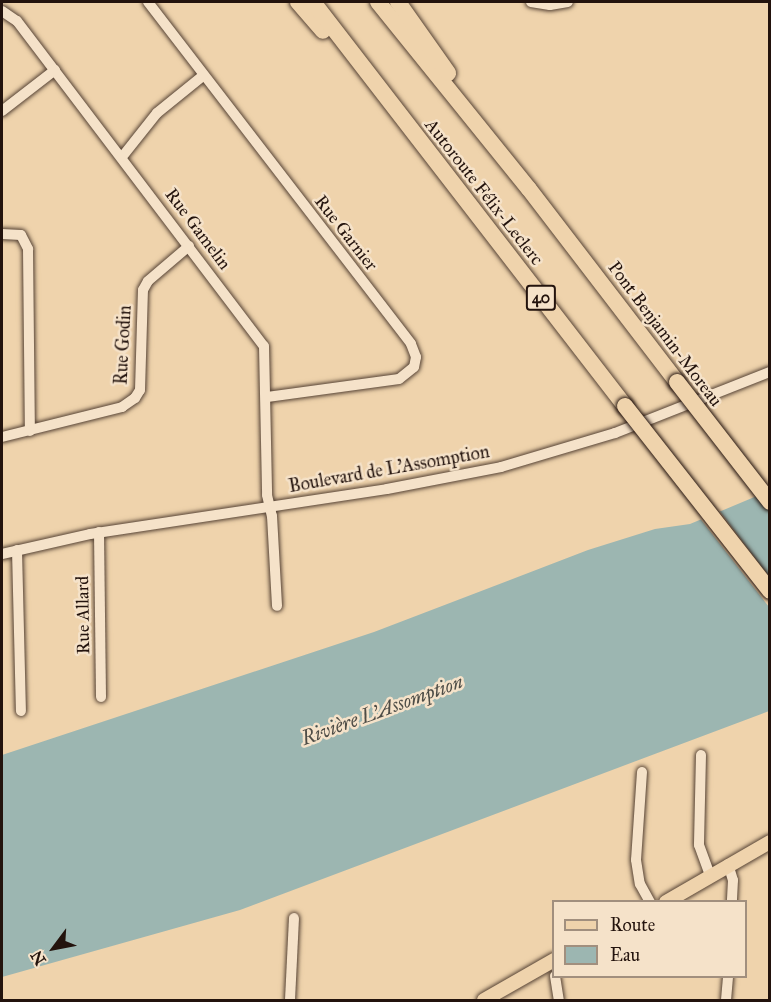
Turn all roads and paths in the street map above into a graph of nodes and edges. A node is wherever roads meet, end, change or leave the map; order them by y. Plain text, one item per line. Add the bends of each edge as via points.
1 (148, 2) edge
2 (298, 2) edge
3 (313, 2) edge
4 (378, 2) edge
5 (398, 2) edge
6 (531, 2) edge
7 (568, 2) edge
8 (2, 11) edge
9 (55, 70) junction
10 (204, 75) junction
11 (2, 111) edge
12 (122, 157) junction
13 (436, 164) junction
14 (530, 189) junction
15 (2, 234) edge
16 (189, 246) junction
17 (770, 372) edge
18 (267, 397) junction
19 (30, 431) junction
20 (2, 437) edge
21 (770, 502) edge
22 (270, 506) junction
23 (99, 532) junction
24 (17, 550) junction
25 (2, 554) edge
26 (770, 591) edge
27 (276, 606) dead end
28 (101, 697) dead end
29 (21, 711) dead end
30 (701, 755) dead end
31 (642, 772) dead end
32 (770, 842) edge
33 (728, 864) junction
34 (710, 875) junction
35 (649, 900) edge
36 (669, 900) edge
37 (732, 900) edge
38 (294, 918) dead end
39 (552, 969) edge
40 (555, 978) edge
41 (728, 978) edge
42 (499, 997) edge
43 (290, 1000) edge
44 (484, 1000) edge
45 (559, 1000) edge
46 (726, 1000) edge

1 - 10 street, Rue Garnier
2 - 13 highway
3 - 13 highway, Autoroute Félix-Leclerc / 40
4 - 14 highway, Autoroute Félix-Leclerc
5 - 14 highway
6 - 7 street
8 - 9 street, Rue Gamelin via 17,21
9 - 11 street
9 - 12 street, Rue Gamelin
10 - 12 street via 157,114
10 - 18 street, Rue Garnier via 411,344 416,357 414,367 399,379
12 - 16 street, Rue Gamelin
13 - 26 highway, Autoroute Félix-Leclerc / 40, bridge
14 - 21 highway, Pont Benjamin-Moreau, bridge
15 - 19 street via 21,235 28,249
16 - 18 street, Rue Gamelin via 260,337
16 - 19 street, Rue Godin via 148,281 143,290 140,390 135,398 122,407
17 - 22 street, Boulevard de L'Assomption via 615,434 532,459 425,483
18 - 22 street, Rue Gamelin
19 - 20 street, Rue Godin
22 - 23 street, Boulevard de L'Assomption
22 - 27 street, Rue Gamelin
23 - 24 street, Boulevard de L'Assomption
23 - 28 street, Rue Allard
24 - 25 street, Boulevard de L'Assomption
24 - 29 street
30 - 34 street via 699,845
31 - 35 street via 636,860 640,884
32 - 33 main road
33 - 34 main road
33 - 37 street via 733,875
34 - 36 main road
38 - 43 street
39 - 42 main road
40 - 45 street
41 - 46 street
42 - 44 main road

